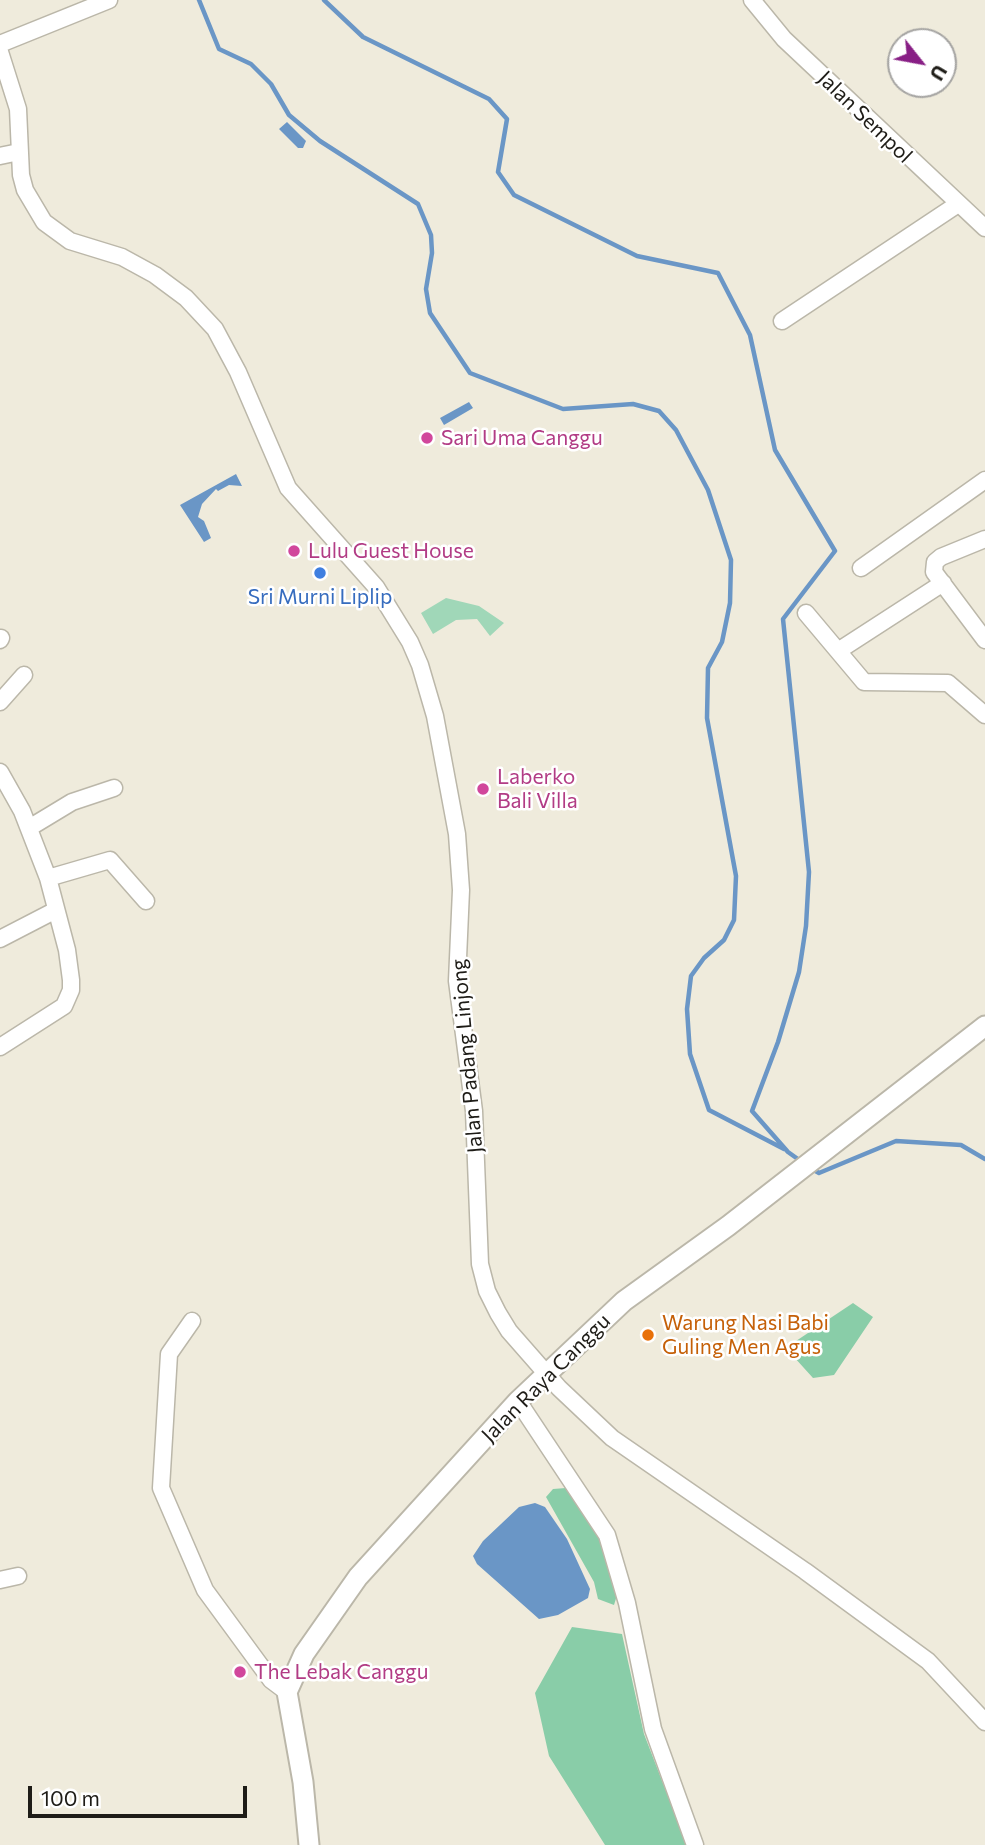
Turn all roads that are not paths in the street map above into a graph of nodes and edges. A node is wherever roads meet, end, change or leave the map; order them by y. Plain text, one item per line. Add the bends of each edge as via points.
1 (109, 0) edge
2 (752, 0) edge
3 (0, 44) edge
4 (0, 51) edge
5 (19, 152) junction
6 (0, 156) edge
7 (958, 204) junction
8 (985, 228) edge
9 (782, 321) dead end
10 (985, 480) edge
11 (985, 539) edge
12 (861, 568) dead end
13 (943, 583) junction
14 (806, 614) dead end
15 (985, 640) edge
16 (838, 651) junction
17 (24, 675) dead end
18 (0, 702) edge
19 (985, 715) edge
20 (0, 772) edge
21 (114, 788) dead end
22 (29, 828) junction
23 (48, 878) junction
24 (146, 901) dead end
25 (56, 910) junction
26 (0, 939) edge
27 (985, 1026) edge
28 (0, 1047) edge
29 (192, 1321) dead end
30 (546, 1372) junction
31 (518, 1401) junction
32 (18, 1576) dead end
33 (0, 1580) edge
34 (287, 1692) junction
35 (985, 1722) edge
36 (309, 1845) edge
37 (695, 1845) edge

1 - 3 street
2 - 7 street, Jalan Sempol via 784,38
4 - 5 street, Jalan Padang Linjong via 16,97
5 - 6 street
5 - 30 street, Jalan Padang Linjong via 25,190 57,234 147,270 186,298 215,329 289,488 376,587 415,653 435,716 458,842 457,981 474,1111 480,1264 487,1291 509,1331
7 - 8 street, Jalan Sempol
7 - 9 street
10 - 12 street
11 - 13 street via 935,562 934,572
13 - 15 street
13 - 16 street
14 - 16 street
16 - 19 street via 864,682 947,682
17 - 18 street
20 - 22 street
21 - 22 street via 72,802
22 - 23 street
23 - 24 street via 110,860
23 - 25 street
25 - 26 street
25 - 28 street via 71,980 68,1000
27 - 30 main road, Jalan Raya Canggu via 624,1301
29 - 34 street via 169,1354 160,1488 205,1590 271,1680
30 - 31 main road, Jalan Raya Canggu
30 - 35 street, Jalan Padang Linjong via 612,1437 928,1661
31 - 34 main road, Jalan Raya Canggu via 358,1577 304,1654
31 - 37 street via 607,1535 627,1603 653,1729
32 - 33 street
34 - 36 main road

